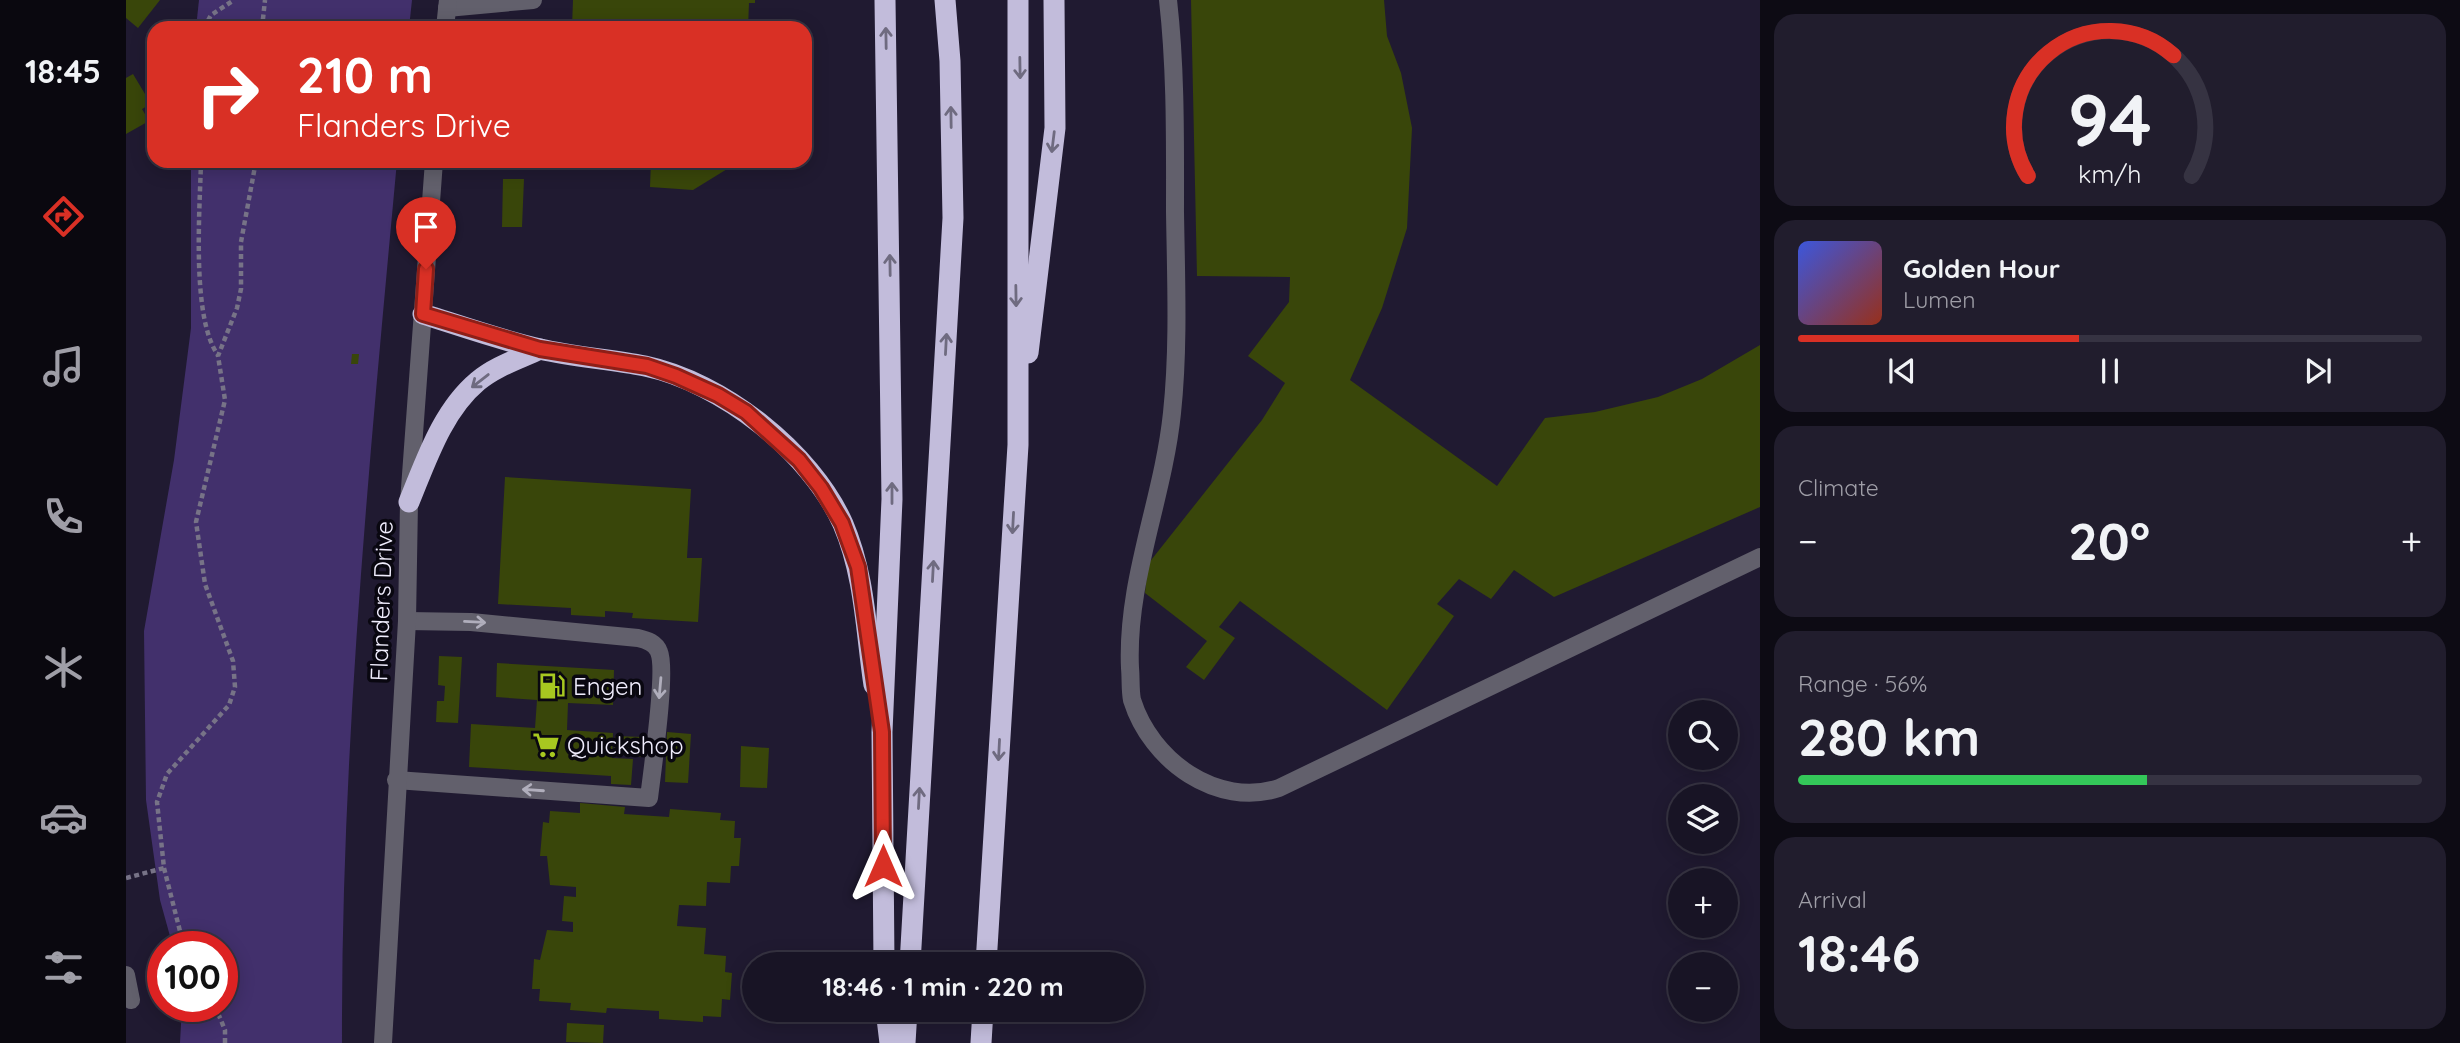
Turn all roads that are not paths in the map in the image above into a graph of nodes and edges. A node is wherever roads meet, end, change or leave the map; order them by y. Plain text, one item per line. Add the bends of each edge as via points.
1 (533, 0) edge
2 (885, 0) edge
3 (945, 0) edge
4 (1018, 0) edge
5 (1054, 0) edge
6 (1168, 0) edge
7 (448, 4) edge
8 (433, 168) edge
9 (423, 314) junction
10 (540, 349) junction
11 (1017, 445) junction
12 (409, 502) junction
13 (1760, 557) edge
14 (407, 621) junction
15 (882, 732) junction
16 (396, 780) junction
17 (884, 952) edge
18 (910, 952) edge
19 (987, 952) edge
20 (126, 975) edge
21 (131, 1000) dead end
22 (887, 1022) edge
23 (906, 1022) edge
24 (982, 1022) edge
25 (383, 1043) edge
26 (890, 1043) edge
27 (905, 1043) edge
28 (981, 1043) edge

1 - 7 street
15 -> 2 highway via 892,499
18 -> 3 highway via 953,218
4 -> 11 highway
5 -> 11 highway via 1055,128
6 - 13 street via 1177,327 1172,413 1161,483 1137,573 1129,651 1132,698 1161,752 1207,785 1257,795 1279,788
8 - 9 street, Flanders Drive
9 - 10 highway
9 - 12 street, Flanders Drive
10 -> 12 highway via 501,366 460,398 431,449
10 - 15 highway via 647,366 676,376 746,412 799,460 842,523 858,567
11 -> 19 highway
12 - 14 street, Flanders Drive
14 - 16 street, Flanders Drive
14 -> 16 street via 471,622 638,638 659,650 661,675 649,798
15 - 17 highway
16 - 25 street, Flanders Drive
20 - 21 street
22 - 26 highway
23 - 27 highway
24 - 28 highway

